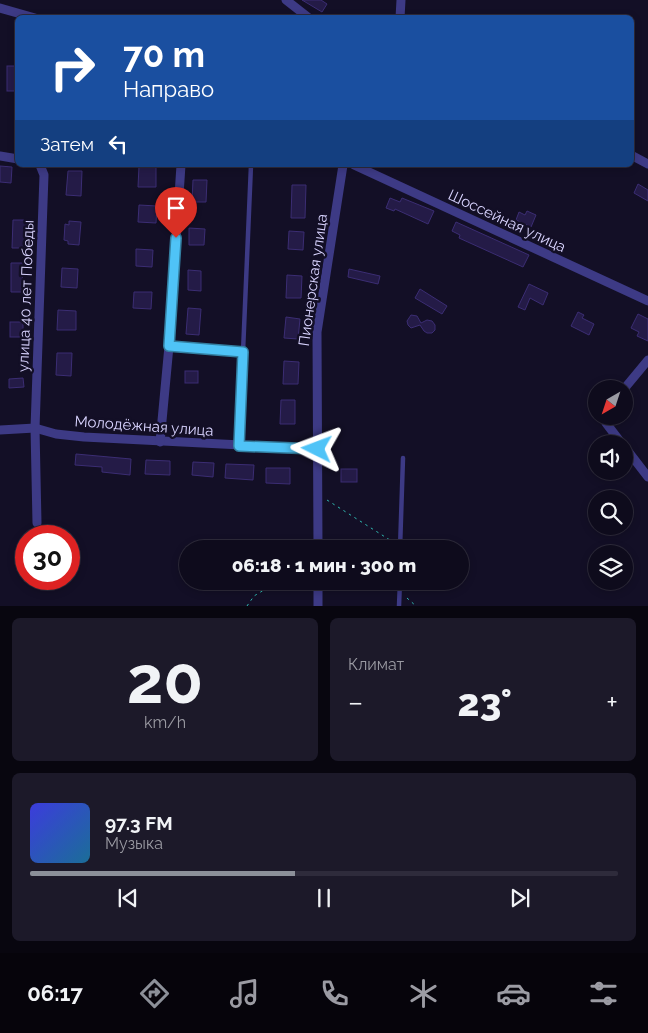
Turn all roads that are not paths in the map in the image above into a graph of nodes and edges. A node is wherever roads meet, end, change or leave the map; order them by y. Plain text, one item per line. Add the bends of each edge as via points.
1 (286, 0) edge
2 (401, 0) edge
3 (0, 8) edge
4 (25, 15) edge
5 (305, 15) edge
6 (400, 15) edge
7 (0, 156) edge
8 (634, 157) edge
9 (15, 158) edge
10 (648, 164) edge
11 (41, 167) edge
12 (181, 167) edge
13 (251, 167) edge
14 (343, 167) edge
15 (358, 167) edge
16 (648, 301) edge
17 (169, 346) junction
18 (243, 352) junction
19 (648, 360) edge
20 (631, 380) edge
21 (608, 425) edge
22 (34, 428) junction
23 (0, 430) edge
24 (615, 435) edge
25 (160, 442) junction
26 (239, 446) junction
27 (317, 449) junction
28 (403, 458) dead end
29 (633, 458) edge
30 (648, 477) edge
31 (37, 523) dead end
32 (318, 540) edge
33 (400, 540) edge
34 (318, 590) edge
35 (400, 590) edge
36 (318, 606) edge
37 (400, 606) edge

1 - 5 street
2 - 6 street
3 - 4 street
7 - 9 street
8 - 10 street
11 - 22 street, улица 40 лет Победы via 44,175
12 - 17 street
13 - 18 lane
14 - 27 street, Пионерская улица via 317,332
15 - 16 street, Шоссейная улица
17 - 18 lane
17 - 25 street
18 - 26 lane
19 - 20 street
21 - 24 street
22 - 23 street, Молодёжная улица
22 - 25 street, Молодёжная улица via 84,438
22 - 31 street, улица 40 лет Победы
25 - 26 street, Молодёжная улица
26 - 27 street, Молодёжная улица
27 - 32 street, Пионерская улица
28 - 33 lane
29 - 30 street
34 - 36 street
35 - 37 lane

